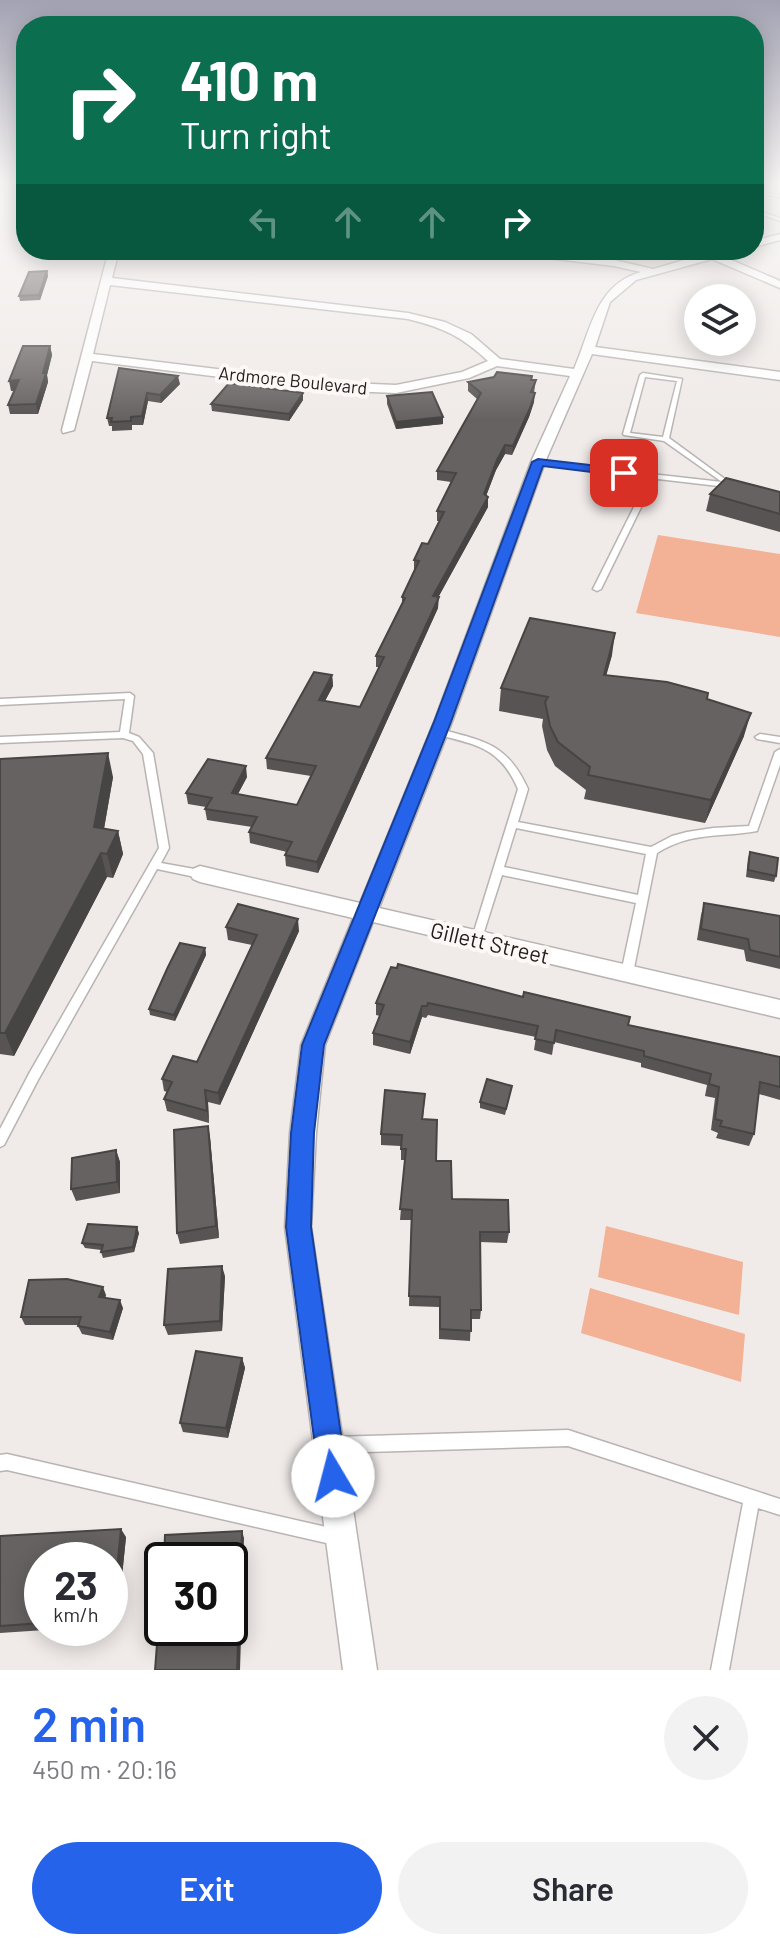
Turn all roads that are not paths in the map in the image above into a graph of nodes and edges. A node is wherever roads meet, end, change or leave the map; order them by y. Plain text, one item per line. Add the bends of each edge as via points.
1 (111, 263) edge
2 (613, 263) edge
3 (682, 263) edge
4 (740, 263) edge
5 (649, 271) junction
6 (107, 281) junction
7 (780, 285) edge
8 (588, 350) junction
9 (87, 357) junction
10 (496, 362) junction
11 (577, 373) junction
12 (780, 376) edge
13 (68, 430) dead end
14 (666, 439) junction
15 (538, 462) junction
16 (656, 477) junction
17 (730, 485) junction
18 (742, 487) edge
19 (597, 589) dead end
20 (0, 702) edge
21 (439, 732) junction
22 (124, 735) junction
23 (760, 737) dead end
24 (0, 740) edge
25 (780, 740) edge
26 (780, 752) edge
27 (512, 824) junction
28 (652, 851) junction
29 (154, 865) junction
30 (498, 870) junction
31 (200, 874) joint
32 (642, 900) junction
33 (366, 913) junction
34 (477, 938) junction
35 (627, 973) junction
36 (780, 1009) edge
37 (0, 1141) edge
38 (328, 1445) junction
39 (0, 1463) edge
40 (752, 1498) junction
41 (780, 1507) edge
42 (341, 1539) junction
43 (360, 1670) edge
44 (720, 1670) edge

1 - 6 street
2 - 5 street
3 - 5 street
4 - 7 street
5 - 8 street via 624,283 605,301
6 - 9 street
6 - 10 street via 408,316 467,336
8 - 11 street
8 - 12 street
9 - 10 street, Ardmore Boulevard via 325,386 396,389
9 - 13 street
10 - 11 street
11 - 15 street
14 - 14 lane via 680,380 643,375 626,434
14 - 17 lane
15 - 16 lane
15 - 21 street
16 - 17 lane
16 - 19 lane
17 - 18 lane
20 - 22 lane via 130,696
21 - 27 lane via 491,747 515,767 523,789
21 - 33 street
22 - 24 lane
22 - 29 lane via 148,753 164,848
23 - 25 lane
26 - 28 lane via 753,829 670,838
27 - 28 lane
27 - 30 lane
28 - 32 lane
29 - 31 lane
29 - 37 lane
30 - 32 lane
30 - 34 lane
31 - 33 street, Gillett Street
32 - 35 lane
33 - 34 street, Gillett Street
33 - 38 street via 313,1045 303,1133 298,1227
34 - 35 street, Gillett Street
35 - 36 street, Gillett Street
38 - 40 lane via 568,1438
38 - 42 street
39 - 42 lane
40 - 41 lane
40 - 44 lane
42 - 43 street

